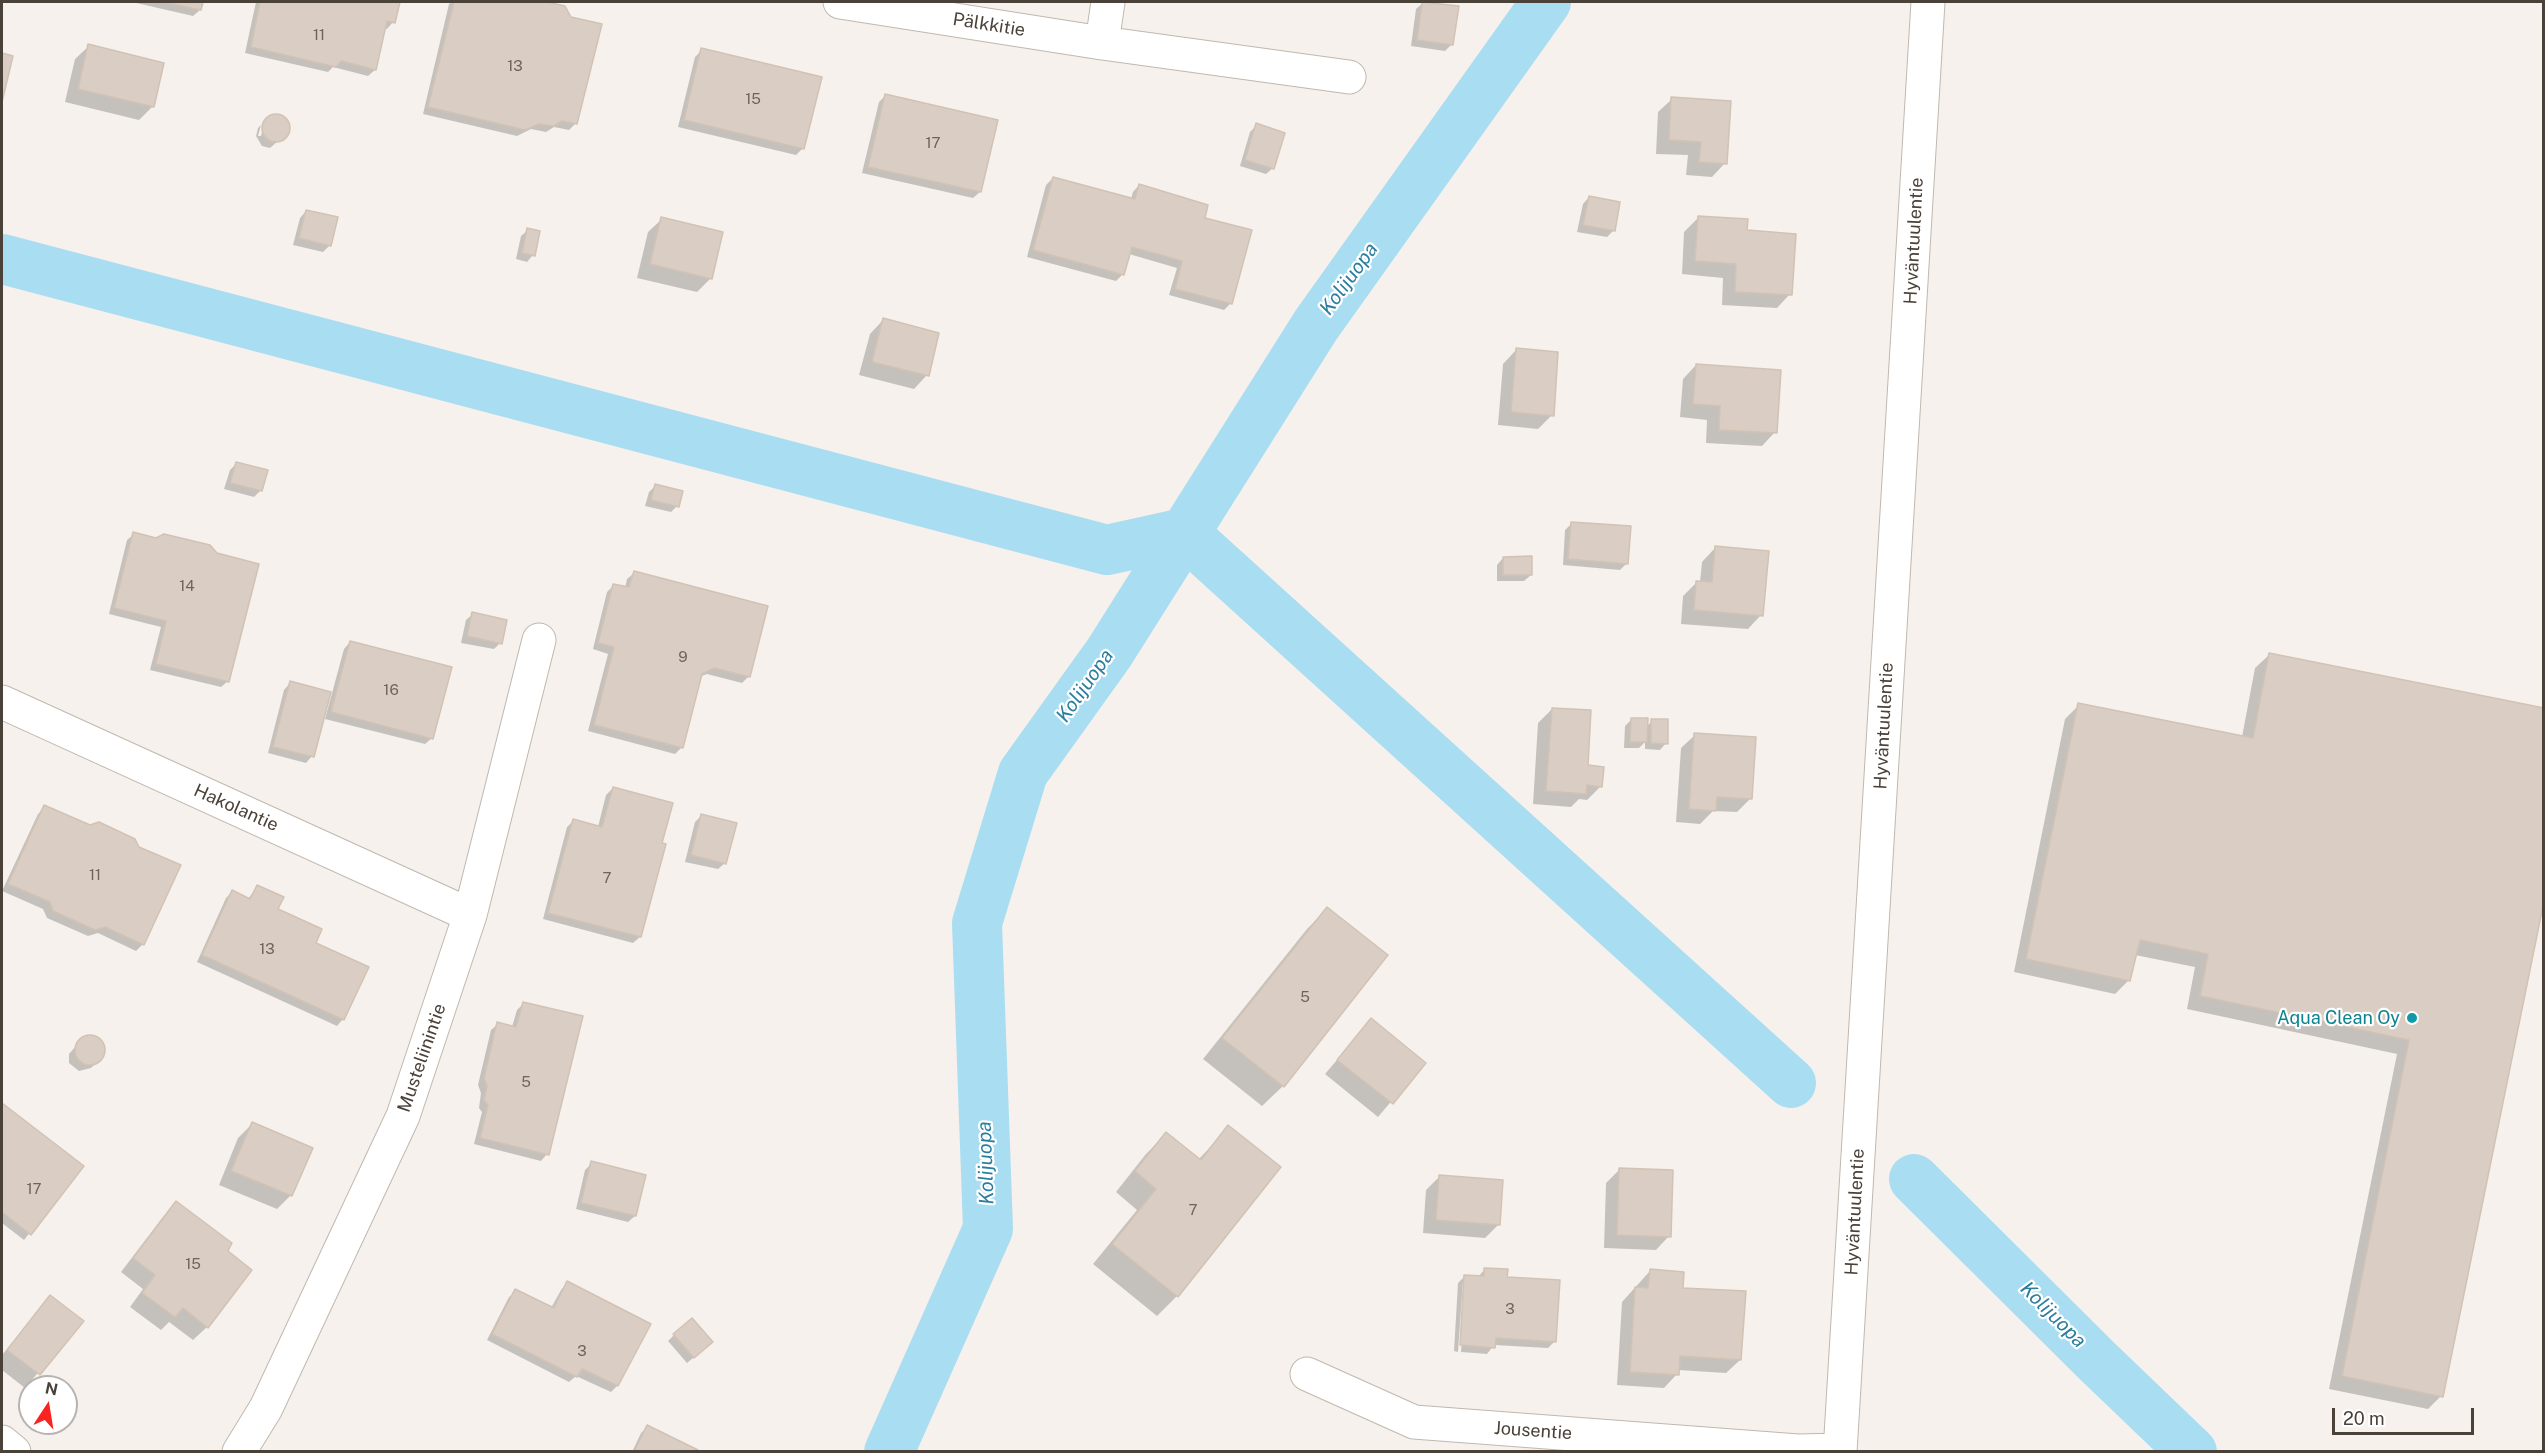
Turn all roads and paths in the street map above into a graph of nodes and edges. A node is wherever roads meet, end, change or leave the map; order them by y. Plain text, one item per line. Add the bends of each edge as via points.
1 (840, 2) edge
2 (1108, 2) edge
3 (1928, 2) edge
4 (1102, 44) junction
5 (1349, 77) dead end
6 (539, 640) dead end
7 (2, 702) edge
8 (470, 915) junction
9 (1307, 1374) dead end
10 (2, 1442) edge
11 (1840, 1451) edge
12 (14, 1452) edge
13 (239, 1452) edge

1 - 4 street, Pälkkitie
2 - 4 street
3 - 11 street, Hyväntuulentie
4 - 5 street, Pälkkitie
6 - 8 street, Musteliinintie
7 - 8 street, Hakolantie
8 - 13 street, Musteliinintie via 403,1116 266,1408
9 - 11 street, Jousentie via 1414,1422
10 - 12 street

